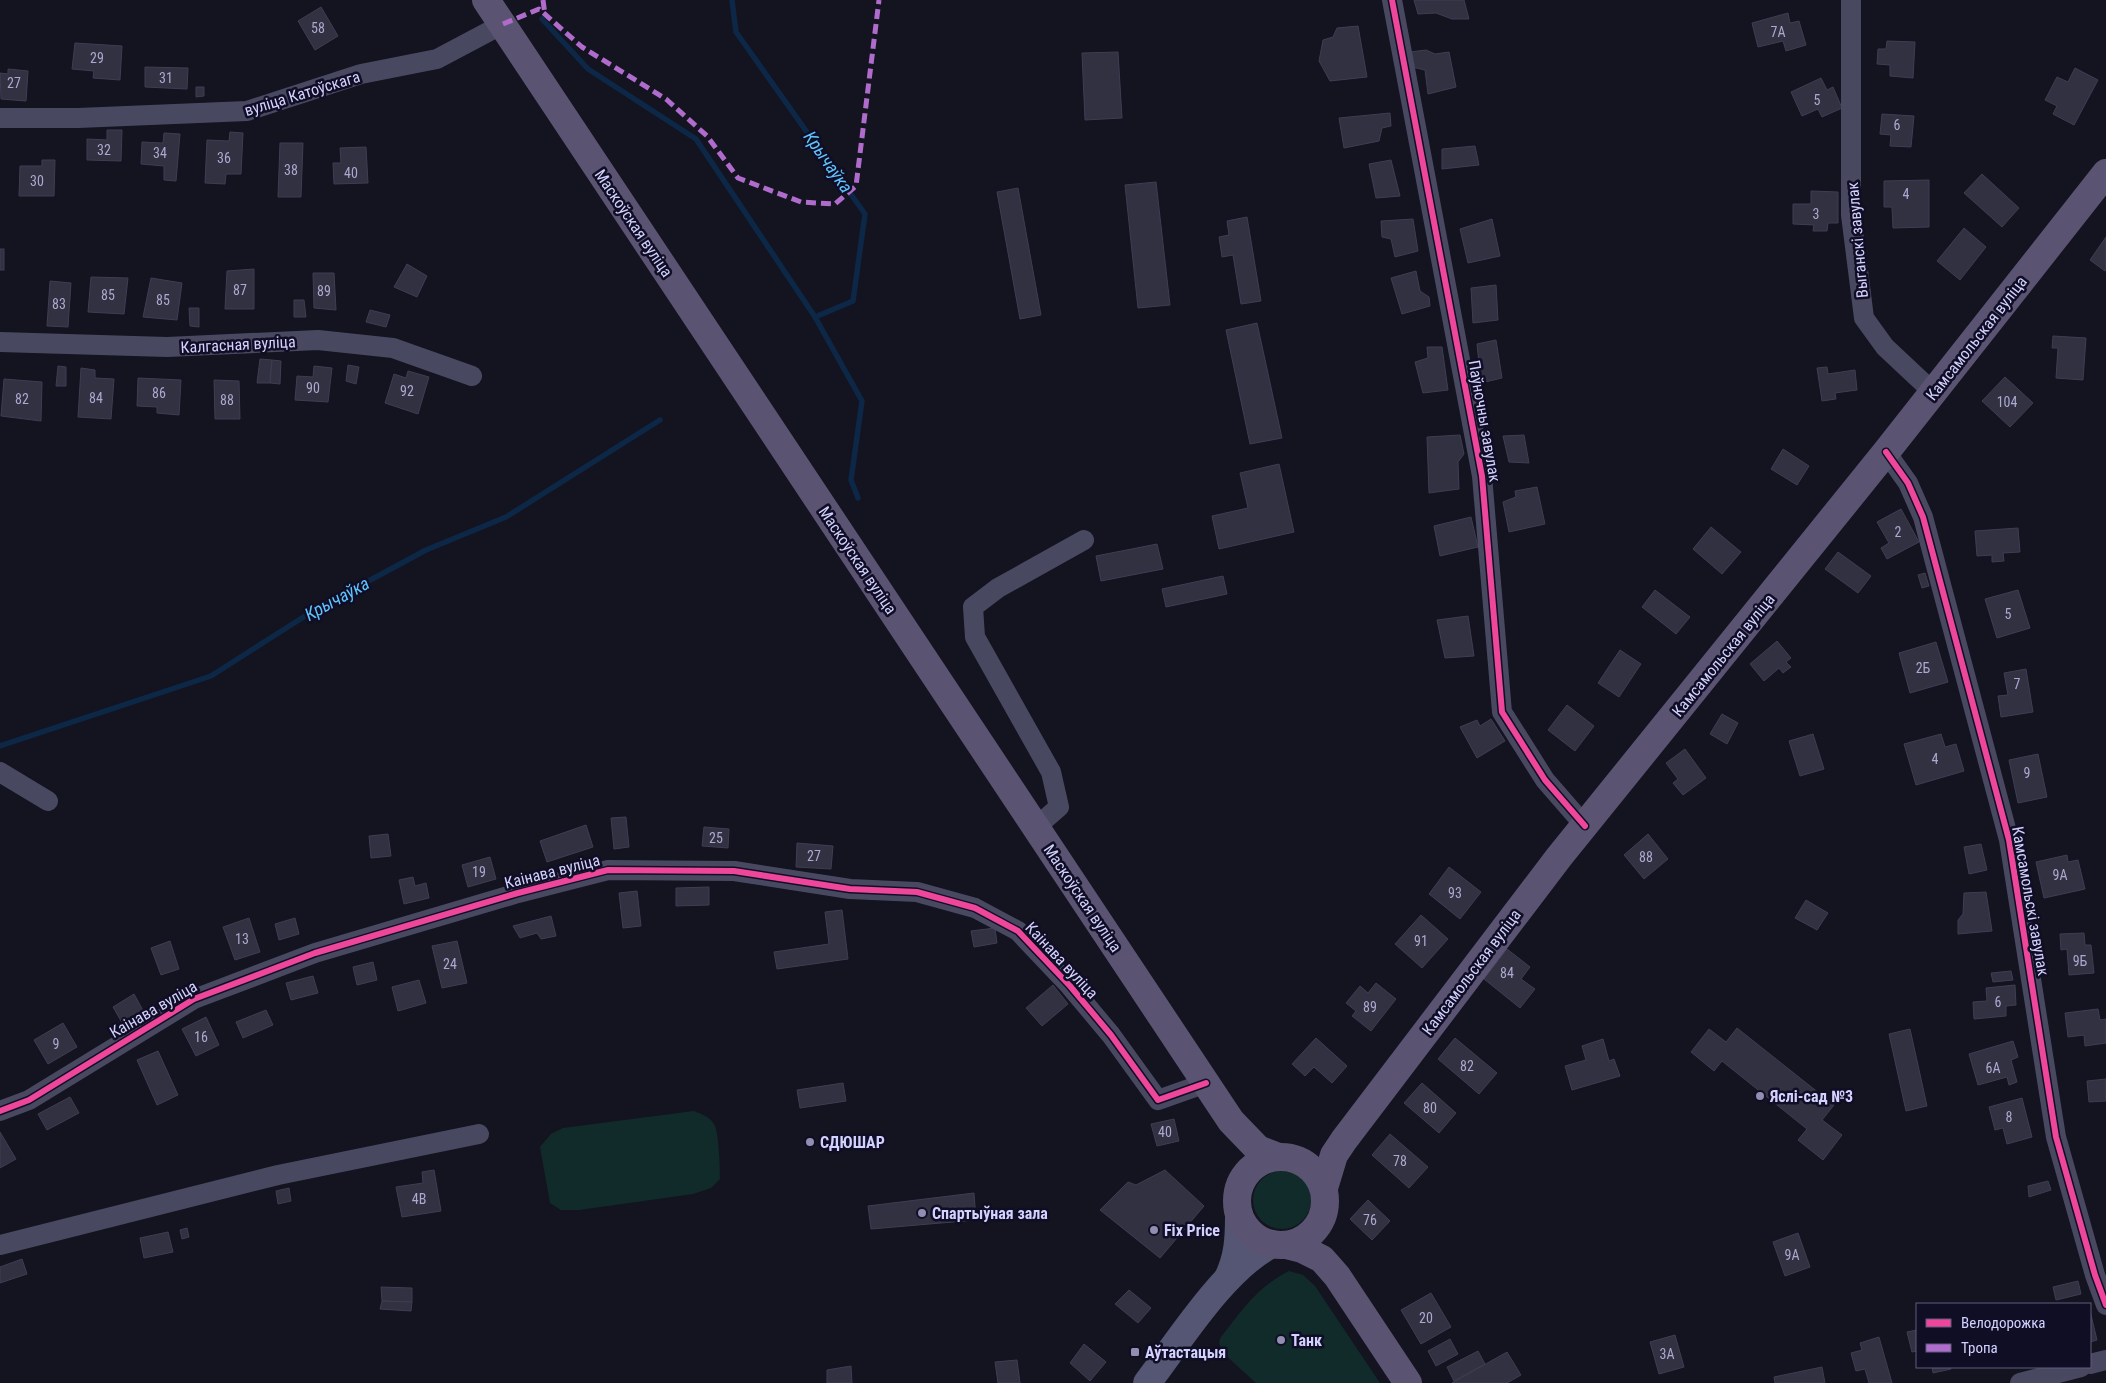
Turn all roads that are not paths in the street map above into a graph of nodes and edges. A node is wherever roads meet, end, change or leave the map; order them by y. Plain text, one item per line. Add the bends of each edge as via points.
1 (486, 0) edge
2 (1392, 0) edge
3 (1851, 0) edge
4 (503, 24) junction
5 (0, 118) edge
6 (2106, 173) edge
7 (0, 342) edge
8 (472, 376) dead end
9 (1933, 392) junction
10 (1886, 452) junction
11 (1084, 540) dead end
12 (0, 772) edge
13 (48, 800) dead end
14 (1036, 826) junction
15 (1585, 826) junction
16 (1206, 1084) junction
17 (0, 1111) edge
18 (1231, 1121) junction
19 (479, 1134) dead end
20 (1344, 1140) junction
21 (1283, 1157) junction
22 (1239, 1185) junction
23 (1324, 1199) junction
24 (1239, 1216) junction
25 (1279, 1245) junction
26 (0, 1246) edge
27 (1337, 1276) junction
28 (1228, 1278) junction
29 (2106, 1305) edge
30 (2106, 1360) edge
31 (2091, 1364) edge
32 (2077, 1368) edge
33 (1147, 1383) edge
34 (1408, 1383) edge
35 (2020, 1383) edge

1 - 4 main road, Маскоўская вуліца
2 - 15 street, Паўночны завулак via 1482,476 1502,712 1545,780
3 - 9 street, Выганскі завулак via 1851,215 1864,318 1885,347
4 - 5 street, вуліца Катоўскага via 437,59 361,74 247,111
4 - 14 main road, Маскоўская вуліца
6 - 9 main road, Камсамольская вуліца
7 - 8 street, Калгасная вуліца via 167,347 318,340 393,348
9 - 10 main road, Камсамольская вуліца
10 - 15 main road, Камсамольская вуліца
10 - 29 street, Камсамольскі завулак via 1908,483 1923,517 2009,840 2056,1137
11 - 14 street via 998,588 973,607 975,637 1051,772 1059,807
12 - 13 street
14 - 16 main road, Маскоўская вуліца
15 - 20 main road, Камсамольская вуліца
16 - 17 street, Каінава вуліца via 1158,1100 1105,1028 1018,931 975,908 917,892 850,889 734,871 608,870 315,953 194,999 29,1100
16 - 18 main road, Маскоўская вуліца
18 - 21 main road, Маскоўская вуліца via 1258,1149
18 - 22 main road, Маскоўская вуліца via 1239,1143
19 - 26 street via 278,1175
20 - 21 main road, Камсамольская вуліца via 1311,1156
20 - 23 main road, Камсамольская вуліца via 1334,1156
21 - 22 main road via 1260,1161
21 - 23 main road via 1305,1163 1317,1174
22 - 24 main road via 1236,1201
23 - 25 main road via 1317,1227 1303,1239
23 - 27 main road via 1324,1237
24 - 25 main road via 1246,1229 1258,1239
24 - 28 main road via 1240,1244
25 - 27 main road via 1302,1249 1322,1259
25 - 28 main road via 1257,1252
27 - 34 main road
28 - 33 main road
30 - 31 street
32 - 35 street

